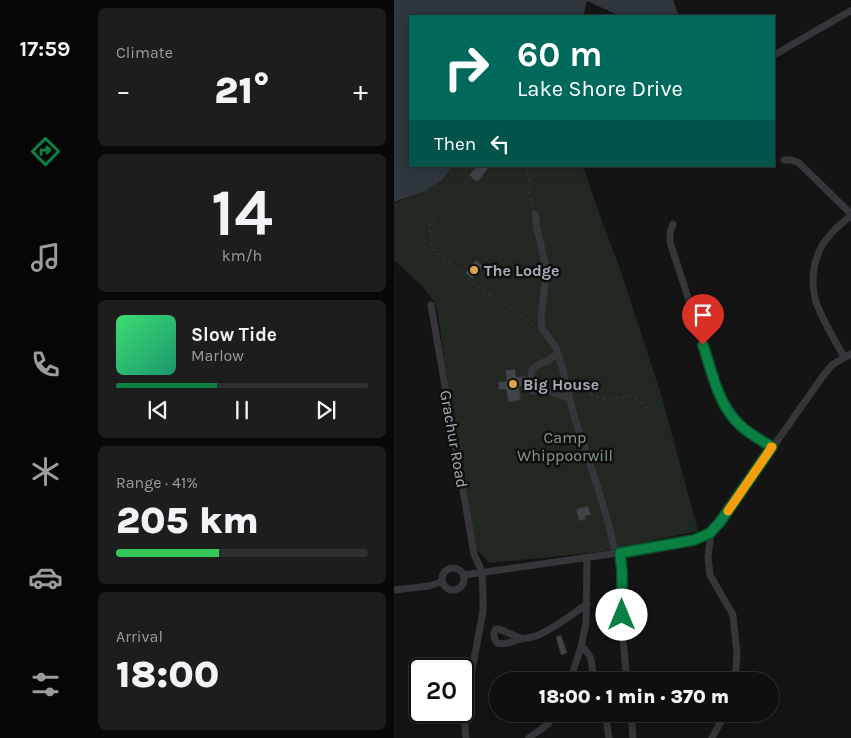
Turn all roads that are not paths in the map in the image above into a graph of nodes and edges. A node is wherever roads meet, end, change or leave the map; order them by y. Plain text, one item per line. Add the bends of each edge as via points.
1 (851, 10) edge
2 (775, 54) edge
3 (784, 160) dead end
4 (535, 214) road end
5 (851, 215) edge
6 (673, 224) dead end
7 (431, 305) dead end
8 (558, 353) junction
9 (851, 353) edge
10 (844, 357) junction
11 (570, 399) junction
12 (772, 447) junction
13 (710, 533) junction
14 (617, 553) junction
15 (587, 558) junction
16 (482, 572) junction
17 (464, 575) junction
18 (442, 582) junction
19 (394, 590) edge
20 (586, 604) junction
21 (522, 639) dead end
22 (581, 647) junction
23 (573, 672) edge
24 (592, 672) edge
25 (626, 672) edge
26 (736, 672) edge
27 (550, 722) edge
28 (606, 722) edge
29 (632, 722) edge
30 (721, 722) edge
31 (466, 738) edge
32 (529, 738) edge
33 (609, 738) edge
34 (633, 738) edge
35 (712, 738) edge

1 - 2 street
3 - 5 street via 799,163
4 - 8 street via 546,268 540,316 542,328
5 - 10 street via 837,226 820,248 814,270 816,301
6 - 12 street via 670,242 720,396 740,426
7 - 16 street, Grachur Road via 474,554
8 - 11 street
8 - 11 street via 532,369 533,391 550,391
9 - 10 street
10 - 12 street via 823,376
11 - 14 street
12 - 13 street
13 - 14 street via 694,540
13 - 26 street via 710,575 733,615
14 - 15 street
14 - 25 street via 622,572
15 - 16 street
15 - 20 street
16 - 17 street
16 - 31 street, Grachur Road via 483,612 466,701
17 - 18 street via 458,589 446,588
17 - 18 street via 460,569 449,567 443,571
18 - 19 street
20 - 21 street via 537,635
20 - 22 street
22 - 23 street
22 - 24 street via 591,658
27 - 32 street
28 - 33 street
29 - 34 street
30 - 35 street

